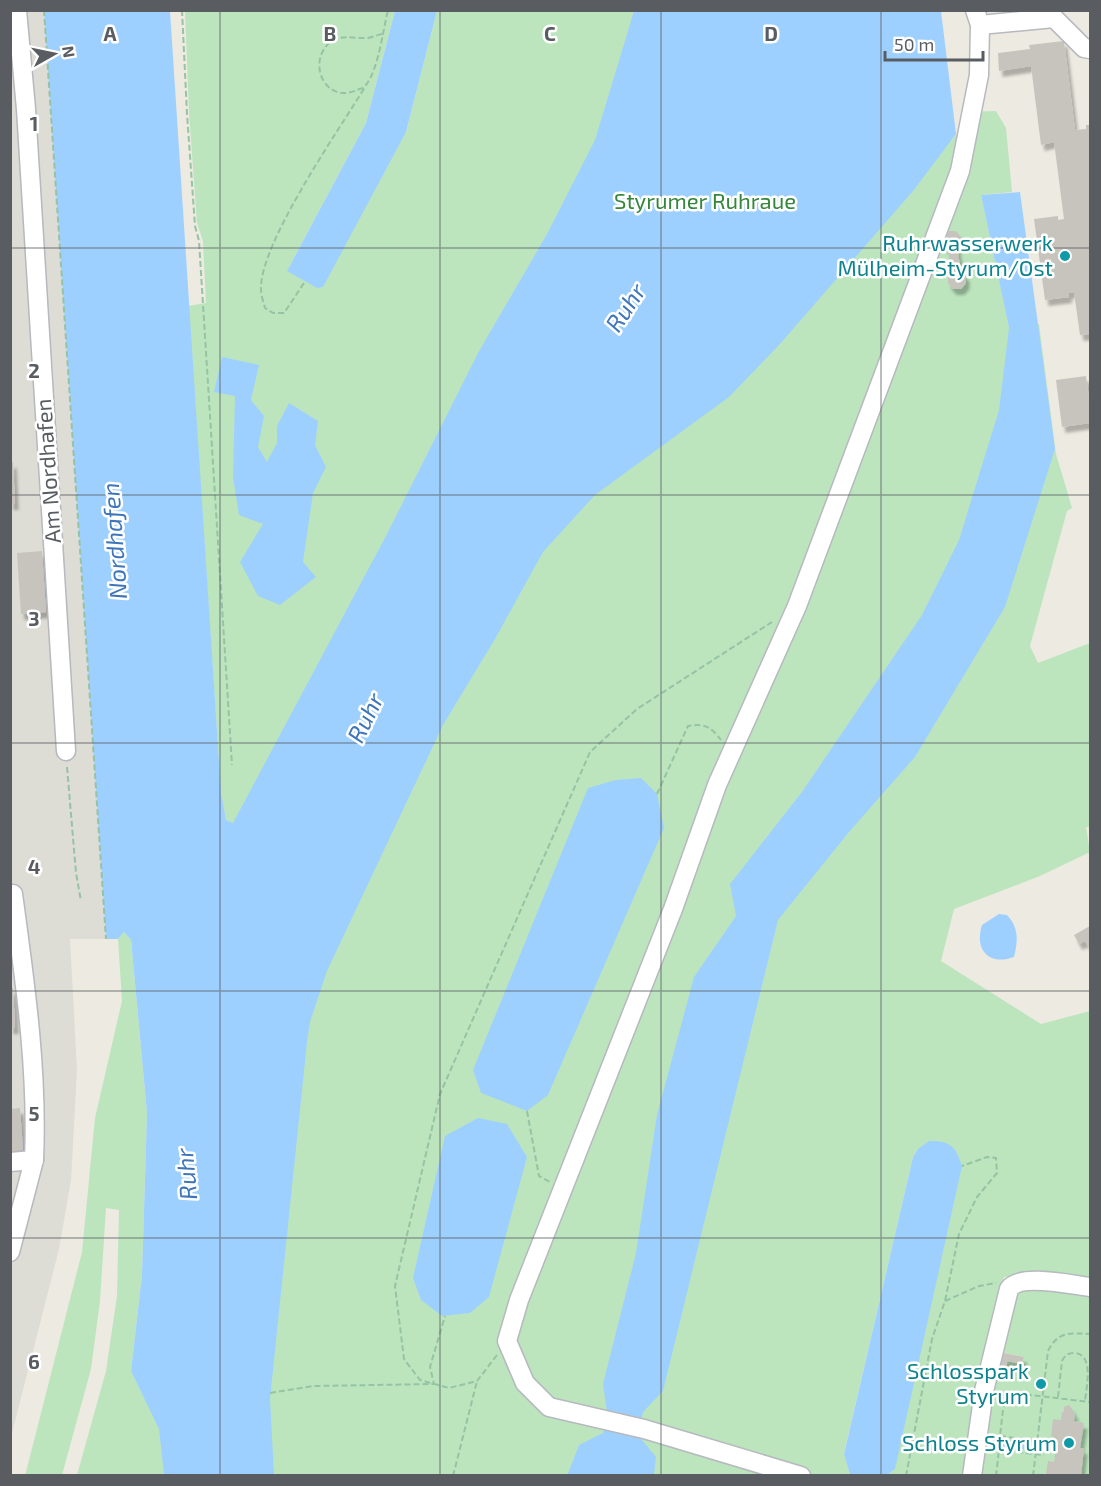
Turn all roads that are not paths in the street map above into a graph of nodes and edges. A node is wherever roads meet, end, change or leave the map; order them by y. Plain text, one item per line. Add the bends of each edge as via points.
1 (17, 10) edge
2 (978, 18) edge
3 (1090, 49) edge
4 (18, 109) edge
5 (66, 751) road end
6 (10, 894) edge
7 (34, 1160) junction
8 (10, 1162) edge
9 (10, 1252) edge
10 (1090, 1287) edge
11 (801, 1476) edge
12 (972, 1476) edge

1 - 4 street, Am Nordhafen
2 - 3 street via 1054,18 1084,48
2 - 11 street via 979,75 960,171 797,606 717,785 673,909 519,1300 507,1341 525,1383 549,1407 644,1429
4 - 5 street, Am Nordhafen
6 - 7 street via 26,994 36,1116
7 - 8 street
7 - 9 street
10 - 12 street via 1024,1280 1012,1284 988,1372

